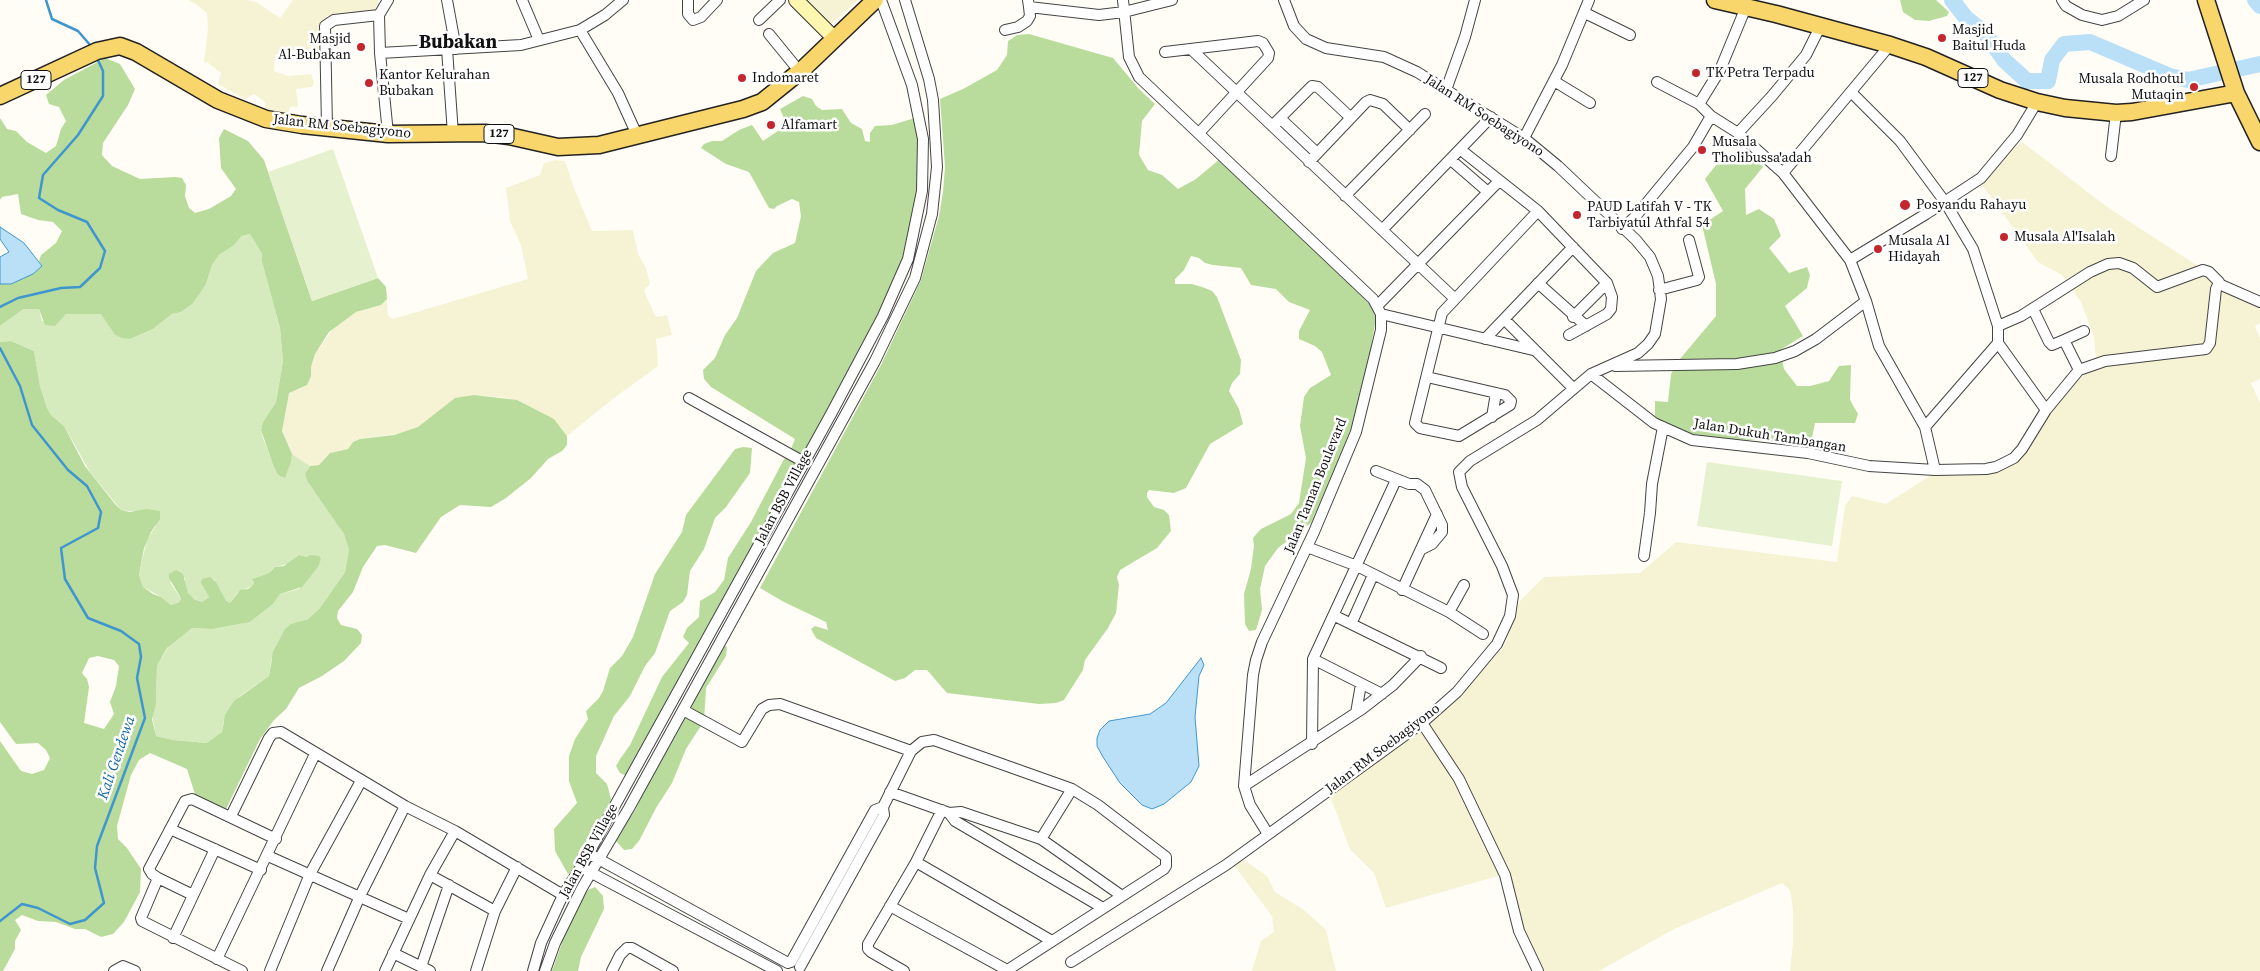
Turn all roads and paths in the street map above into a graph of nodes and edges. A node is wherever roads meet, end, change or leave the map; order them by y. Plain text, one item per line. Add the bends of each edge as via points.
1 (388, 0) edge
2 (447, 0) edge
3 (522, 0) edge
4 (623, 0) edge
5 (688, 0) edge
6 (717, 0) edge
7 (780, 0) edge
8 (796, 0) edge
9 (875, 0) edge
10 (881, 0) edge
11 (917, 0) edge
12 (1123, 0) edge
13 (1172, 0) edge
14 (1284, 0) edge
15 (1475, 0) edge
16 (1589, 0) edge
17 (1715, 0) edge
18 (2062, 0) edge
19 (2144, 0) edge
20 (2206, 0) edge
21 (906, 4) edge
22 (1028, 4) edge
23 (1746, 6) junction
24 (1124, 12) junction
25 (1585, 13) junction
26 (379, 15) junction
27 (759, 20) dead end
28 (1820, 27) junction
29 (580, 30) junction
30 (1005, 30) dead end
31 (770, 34) dead end
32 (1630, 35) dead end
33 (836, 39) junction
34 (539, 40) junction
35 (1890, 45) junction
36 (451, 49) junction
37 (1192, 50) junction
38 (1165, 52) dead end
39 (380, 53) junction
40 (800, 72) junction
41 (2232, 79) junction
42 (1554, 80) junction
43 (1657, 82) dead end
44 (1446, 90) junction
45 (1236, 92) junction
46 (1852, 93) junction
47 (0, 95) edge
48 (2037, 102) junction
49 (1590, 103) dead end
50 (1698, 104) junction
51 (2116, 113) junction
52 (1425, 114) dead end
53 (1711, 116) junction
54 (1491, 117) junction
55 (1280, 118) junction
56 (1351, 118) junction
57 (1272, 126) junction
58 (327, 127) junction
59 (1410, 130) junction
60 (1199, 132) junction
61 (1738, 132) junction
62 (388, 134) junction
63 (453, 134) junction
64 (637, 135) junction
65 (1524, 138) junction
66 (2260, 142) edge
67 (1461, 150) junction
68 (1317, 153) junction
69 (2111, 156) dead end
70 (1451, 160) junction
71 (1309, 162) junction
72 (1783, 173) junction
73 (1499, 181) junction
74 (1488, 192) junction
75 (1345, 196) junction
76 (1944, 202) junction
77 (1538, 211) junction
78 (1622, 229) junction
79 (1382, 230) junction
80 (1688, 240) dead end
81 (1572, 247) junction
82 (1850, 260) junction
83 (1417, 264) junction
84 (1607, 283) junction
85 (1538, 284) junction
86 (2219, 284) junction
87 (1659, 290) junction
88 (1454, 298) junction
89 (1866, 301) junction
90 (2260, 302) edge
91 (1380, 309) junction
92 (2033, 309) junction
93 (1573, 317) junction
94 (1504, 319) junction
95 (1586, 326) junction
96 (1998, 326) junction
97 (1438, 328) junction
98 (2084, 331) dead end
99 (1569, 335) dead end
100 (1485, 339) junction
101 (2064, 340) junction
102 (1998, 343) junction
103 (1533, 350) junction
104 (1608, 366) junction
105 (2079, 370) junction
106 (1591, 374) junction
107 (1427, 377) junction
108 (1573, 388) junction
109 (1496, 393) junction
110 (689, 398) dead end
111 (2046, 410) junction
112 (1492, 417) junction
113 (1663, 427) junction
114 (1925, 427) junction
115 (804, 462) junction
116 (1935, 470) junction
117 (1376, 471) dead end
118 (1396, 480) junction
119 (1307, 547) junction
120 (1644, 556) dead end
121 (1358, 566) junction
122 (1373, 576) junction
123 (1464, 585) dead end
124 (1402, 590) junction
125 (1449, 612) junction
126 (1335, 616) junction
127 (1352, 622) junction
128 (1483, 634) dead end
129 (1421, 656) junction
130 (1313, 659) junction
131 (1441, 668) dead end
132 (1361, 684) junction
133 (1382, 694) junction
134 (683, 710) junction
135 (1356, 713) junction
136 (1422, 723) junction
137 (1312, 744) junction
138 (912, 751) junction
139 (315, 754) junction
140 (361, 781) junction
141 (1244, 786) junction
142 (1072, 790) junction
143 (890, 792) junction
144 (405, 806) junction
145 (945, 811) junction
146 (231, 816) junction
147 (170, 828) junction
148 (455, 831) junction
149 (1268, 834) junction
150 (276, 839) junction
151 (1041, 839) junction
152 (216, 849) junction
153 (588, 854) junction
154 (268, 856) junction
155 (599, 859) junction
156 (916, 862) junction
157 (516, 867) junction
158 (581, 867) junction
159 (261, 870) junction
160 (618, 870) junction
161 (591, 872) junction
162 (310, 874) junction
163 (430, 874) junction
164 (158, 878) junction
165 (612, 883) junction
166 (449, 885) junction
167 (563, 894) junction
168 (193, 895) junction
169 (360, 896) junction
170 (1122, 896) junction
171 (890, 906) junction
172 (1103, 908) junction
173 (495, 911) junction
174 (410, 919) junction
175 (173, 938) junction
176 (1052, 941) junction
177 (393, 953) junction
178 (217, 959) junction
179 (1072, 962) dead end
180 (795, 968) edge
181 (425, 969) edge
182 (114, 971) edge
183 (135, 971) edge
184 (242, 971) edge
185 (270, 971) edge
186 (328, 971) edge
187 (385, 971) edge
188 (476, 971) edge
189 (533, 971) edge
190 (545, 971) edge
191 (612, 971) edge
192 (673, 971) edge
193 (777, 971) edge
194 (904, 971) edge
195 (1007, 971) edge
196 (1538, 971) edge

1 - 26 street
2 - 36 street
3 - 34 street
4 - 29 street
5 - 6 street via 688,14 694,20
7 - 27 street
8 - 33 street
9 - 33 main road, Jalan RM Soebagiyono / 127
10 - 115 street via 900,47 917,104 923,139 922,191 908,259 887,308
11 - 21 street, Jalan BSB Village
12 - 24 street
13 - 24 street
14 - 44 street, Jalan RM Soebagiyono via 1294,26 1306,39 1326,48 1384,57
15 - 44 street
16 - 25 street
17 - 23 main road, 127
18 - 19 street via 2082,15 2102,20 2118,16
20 - 41 main road
21 - 134 street, Jalan BSB Village via 933,100 937,167 932,214 917,270 874,361
22 - 24 street via 1099,15
22 - 30 street via 1030,16 1027,21
23 - 28 main road, 127
23 - 50 street via 1720,70
24 - 60 street via 1129,57 1136,72
25 - 32 street
25 - 42 street
26 - 39 street
26 - 58 street via 334,20 325,26
28 - 35 main road, 127
28 - 61 street via 1806,55
29 - 34 street
29 - 64 street via 618,93
31 - 40 street
33 - 40 main road, Jalan RM Soebagiyono / 127
34 - 36 street via 510,46
35 - 46 street
35 - 48 main road, 127
36 - 39 street
36 - 63 street
37 - 38 street
37 - 45 street
37 - 45 street via 1261,41 1269,55
39 - 62 street
40 - 64 main road, Jalan RM Soebagiyono / 127 via 773,95 753,106
41 - 51 main road, 127
41 - 66 main road
42 - 49 street
42 - 65 street
43 - 50 street
44 - 54 street, Jalan RM Soebagiyono
45 - 57 street
45 - 60 street
46 - 72 street
46 - 76 street via 1900,141
47 - 58 main road, Jalan RM Soebagiyono / 127 via 112,47 129,49 233,107 266,119
48 - 51 main road, 127
48 - 76 street via 2017,135 1981,178
50 - 53 street
51 - 69 street
52 - 59 street
53 - 61 street
53 - 78 street via 1693,147
54 - 65 street, Jalan RM Soebagiyono
54 - 67 street
55 - 56 street via 1309,88 1315,86
55 - 57 street
55 - 68 street
56 - 59 street via 1366,102 1378,101
56 - 68 street
57 - 71 street
58 - 62 main road, Jalan RM Soebagiyono / 127
59 - 75 street
60 - 91 street
61 - 72 street
62 - 63 main road, Jalan RM Soebagiyono / 127
63 - 64 main road, Jalan RM Soebagiyono / 127 via 498,134 558,146 599,144
65 - 78 street, Jalan RM Soebagiyono via 1558,166
67 - 70 street
67 - 73 street
68 - 71 street
70 - 74 street
70 - 79 street
71 - 75 street
72 - 82 street
73 - 74 street
73 - 77 street
74 - 83 street
75 - 79 street
76 - 82 street
76 - 96 street via 1973,249
77 - 81 street
77 - 88 street
78 - 87 street, Jalan RM Soebagiyono via 1650,257 1658,276
79 - 83 street
80 - 87 street via 1699,277
81 - 84 street
81 - 85 street
82 - 89 street
83 - 88 street
83 - 91 street
84 - 93 street
84 - 95 street via 1612,297 1611,309
85 - 93 street
85 - 94 street
86 - 90 street
86 - 92 street via 2203,270 2158,287 2133,268 2119,263 2108,264
86 - 105 street via 2210,343 2206,349 2105,361
87 - 104 street, Jalan RM Soebagiyono via 1661,298 1656,334 1638,353
88 - 97 street via 1442,313
89 - 104 street via 1816,339 1775,358 1738,364
89 - 114 street via 1879,346
91 - 97 street
91 - 119 street, Jalan Taman Boulevard via 1380,330 1356,432
92 - 96 street
92 - 101 street via 2049,342 2052,345
93 - 95 street
94 - 100 street
94 - 103 street
95 - 99 street
96 - 102 street
97 - 100 street
97 - 107 street
98 - 101 street
100 - 103 street
101 - 105 street
102 - 111 street
102 - 114 street
103 - 108 street
104 - 106 street, Jalan RM Soebagiyono
105 - 111 street, Jalan Dukuh Tambangan
106 - 108 street, Jalan RM Soebagiyono
106 - 113 street, Jalan Dukuh Tambangan
107 - 109 street
107 - 112 street via 1415,425 1459,436
108 - 136 street, Jalan RM Soebagiyono via 1537,420 1470,461 1459,472 1462,487 1509,581 1512,606 1493,650 1457,692
109 - 112 street
109 - 112 street via 1508,397 1511,403
110 - 115 street
111 - 116 street, Jalan Dukuh Tambangan via 2022,449 2007,462 1986,469
113 - 116 street, Jalan Dukuh Tambangan via 1692,440 1808,453 1870,466
113 - 120 street via 1652,484
114 - 116 street
115 - 153 street
117 - 118 street
118 - 121 street
118 - 124 street via 1417,484 1425,490 1437,514
119 - 121 street
119 - 141 street, Jalan Taman Boulevard via 1256,660
121 - 122 street
121 - 126 street
122 - 124 street
122 - 127 street
123 - 125 street
124 - 125 street
125 - 128 street
126 - 127 street
126 - 130 street
127 - 129 street
129 - 131 street
129 - 133 street
130 - 132 street
130 - 137 street
132 - 133 street
132 - 135 street
133 - 135 street
134 - 138 street via 742,742 762,709 769,704 780,704
134 - 155 street, Jalan BSB Village
135 - 137 street
136 - 149 street, Jalan RM Soebagiyono
136 - 196 street via 1459,779 1505,875 1519,931
137 - 141 street
138 - 142 street via 922,742 934,740
138 - 143 street
139 - 140 street
139 - 146 street via 281,732 273,733
139 - 150 street
140 - 144 street
140 - 162 street
141 - 149 street, Jalan Taman Boulevard via 1250,805
142 - 151 street
142 - 170 street via 1098,805 1166,857 1164,869
143 - 145 street
143 - 180 street via 883,807 884,816
144 - 148 street
144 - 169 street
145 - 151 street via 961,812
145 - 156 street
145 - 172 street via 955,821
146 - 147 street via 188,800 183,803
146 - 150 street
147 - 152 street
147 - 164 street via 150,867
148 - 157 street
148 - 163 street
149 - 179 street, Jalan RM Soebagiyono via 1215,873
150 - 154 street
151 - 170 street
152 - 159 street
152 - 168 street
153 - 155 street
153 - 158 street
154 - 159 street
154 - 162 street
155 - 160 street
155 - 161 street, Jalan BSB Village
156 - 171 street
156 - 176 street
157 - 167 street
157 - 173 street
158 - 161 street
158 - 167 street
159 - 178 street
160 - 165 street
160 - 180 street
161 - 165 street
161 - 190 street, Jalan BSB Village via 555,943
162 - 169 street
162 - 185 street
163 - 166 street
163 - 174 street
164 - 168 street
164 - 175 street via 141,919
165 - 193 street
166 - 173 street
166 - 181 street
167 - 189 street via 541,943
168 - 175 street
169 - 174 street
169 - 186 street
170 - 172 street
171 - 194 street via 868,948
171 - 195 street
172 - 176 street
173 - 188 street
174 - 177 street
175 - 178 street
176 - 195 street
177 - 181 street
177 - 187 street
178 - 184 street
182 - 183 street via 123,966
191 - 192 street via 620,955 627,948 632,948

